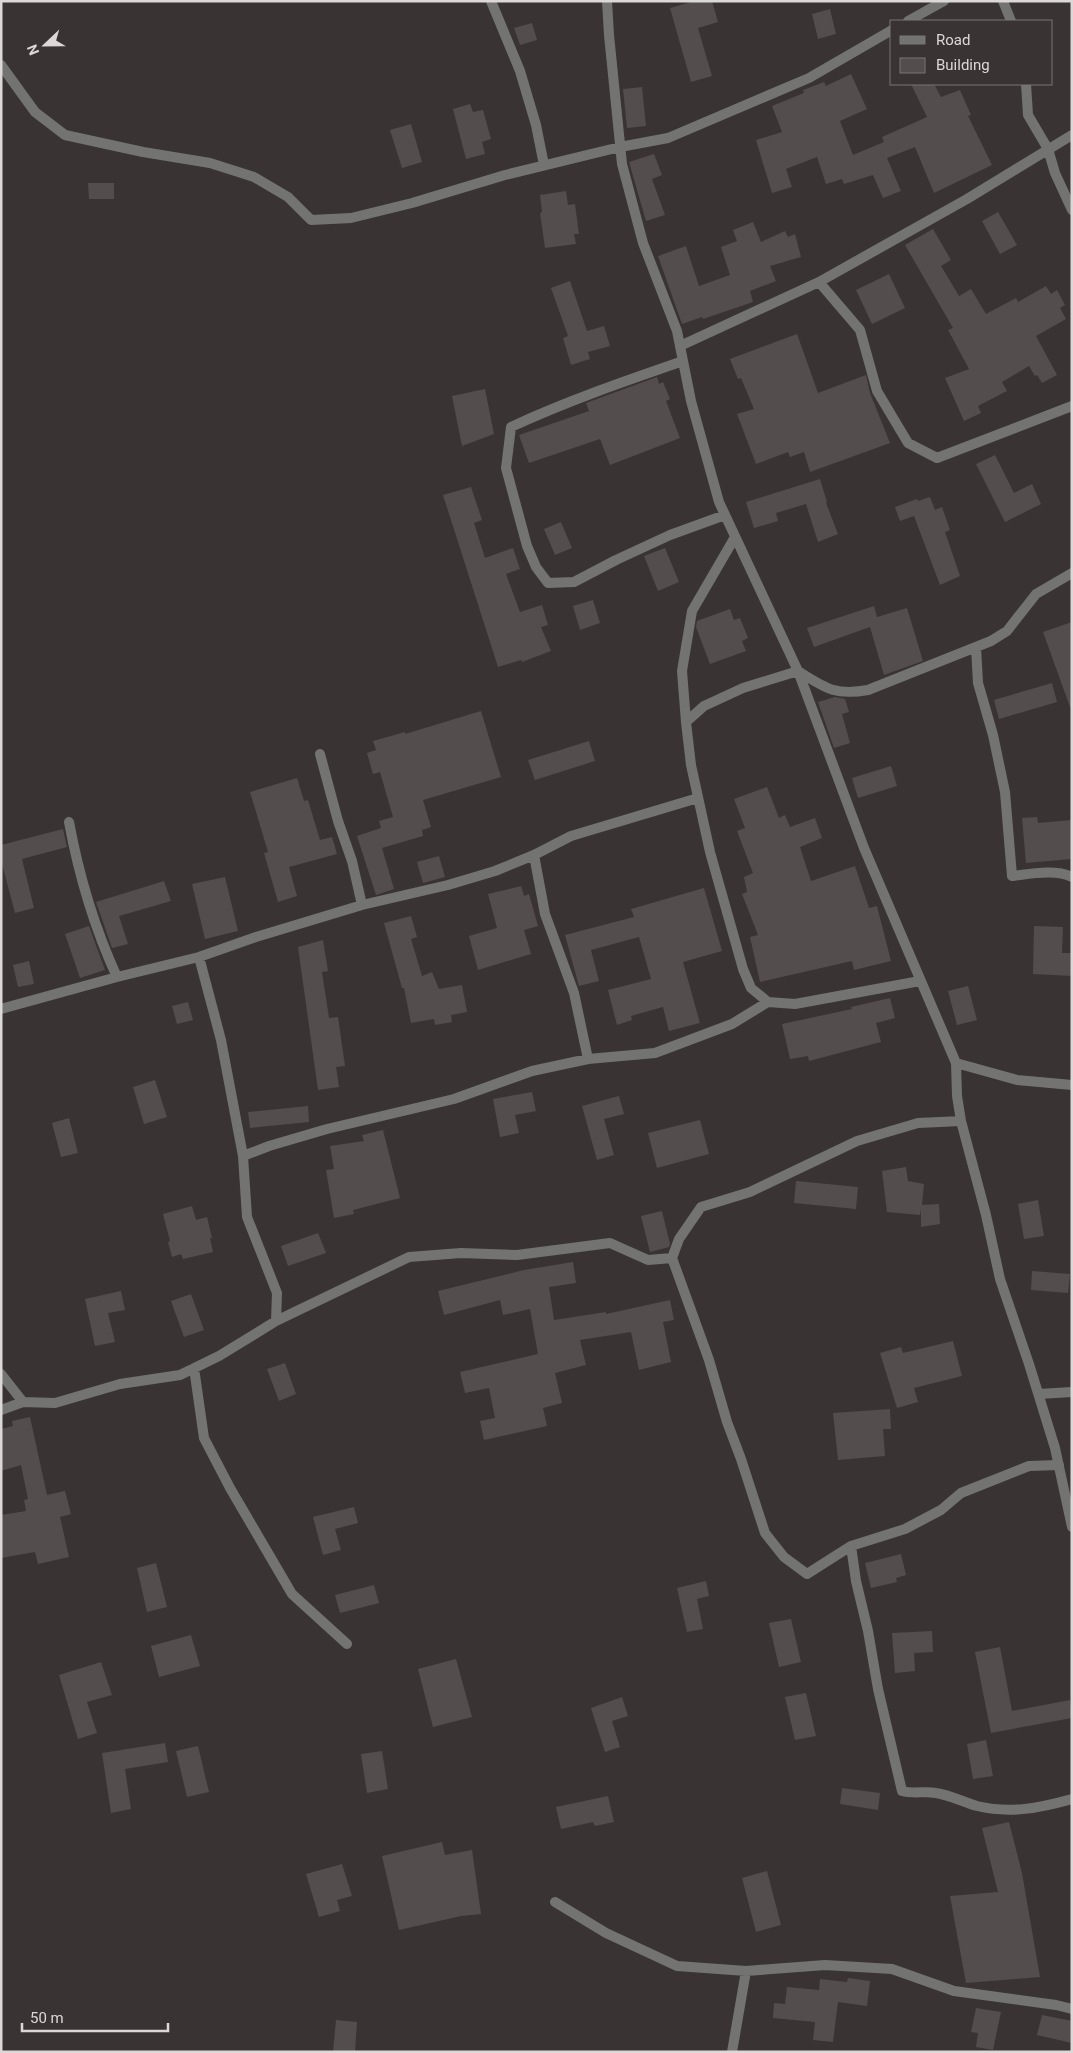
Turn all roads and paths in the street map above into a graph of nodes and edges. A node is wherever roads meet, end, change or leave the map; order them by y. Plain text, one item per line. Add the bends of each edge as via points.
1 (491, 1) edge
2 (607, 1) edge
3 (944, 1) edge
4 (1003, 1) edge
5 (910, 20) edge
6 (1011, 20) edge
7 (890, 31) edge
8 (1, 64) edge
9 (1026, 85) edge
10 (1072, 135) edge
11 (620, 147) junction
12 (1048, 149) junction
13 (544, 166) junction
14 (1072, 210) edge
15 (819, 282) junction
16 (680, 346) junction
17 (683, 362) junction
18 (1072, 406) edge
19 (724, 514) junction
20 (735, 537) junction
21 (1072, 573) edge
22 (976, 647) junction
23 (798, 671) junction
24 (686, 722) junction
25 (320, 754) dead end
26 (698, 798) junction
27 (70, 822) dead end
28 (534, 855) junction
29 (1072, 877) edge
30 (362, 905) junction
31 (199, 957) junction
32 (117, 976) junction
33 (920, 981) junction
34 (768, 1002) junction
35 (1, 1009) edge
36 (588, 1059) junction
37 (956, 1063) junction
38 (1072, 1085) edge
39 (961, 1121) junction
40 (243, 1156) junction
41 (672, 1258) junction
42 (276, 1321) junction
43 (194, 1368) junction
44 (1, 1374) edge
45 (1072, 1392) edge
46 (1039, 1394) junction
47 (24, 1402) junction
48 (1, 1410) edge
49 (1059, 1466) junction
50 (1072, 1527) edge
51 (851, 1546) junction
52 (347, 1644) dead end
53 (1072, 1799) edge
54 (555, 1902) dead end
55 (746, 1970) junction
56 (1072, 2009) edge
57 (732, 2052) edge

1 - 13 street via 520,71
2 - 11 street
3 - 5 street
4 - 6 street
7 - 11 street via 809,78 733,111 668,138
8 - 13 street via 35,112 65,135 210,163 254,177 288,197 311,220 351,218
9 - 12 street via 1028,115
10 - 12 street
11 - 13 street
11 - 16 street via 643,244
12 - 14 street
12 - 15 street via 967,199
15 - 16 street
15 - 18 street via 860,330 877,391 908,443 937,458
16 - 17 street
17 - 19 street
17 - 19 street via 609,386 511,427 506,468 527,546 536,567 548,583 574,582 670,535
19 - 20 street
20 - 23 street
20 - 24 street via 692,611 682,671
21 - 22 street via 1036,594 1007,631
22 - 23 street via 868,690 852,693 827,690
22 - 29 street via 978,683 994,735 1005,792 1012,876 1065,874
23 - 24 street via 743,688 704,706
23 - 33 street via 864,848
24 - 26 street
25 - 30 street
26 - 28 street via 571,836
26 - 34 street via 743,969 751,988
27 - 32 street via 87,899
28 - 30 street via 448,885
28 - 36 street via 545,914 574,993
30 - 31 street via 256,936
31 - 32 street
31 - 40 street via 221,1040
32 - 35 street
33 - 34 street via 795,1004
33 - 37 street
34 - 36 street via 732,1024 655,1053
36 - 40 street via 532,1071 454,1099 327,1129
37 - 38 street via 1017,1080
37 - 39 street
39 - 41 street via 918,1123 857,1141 750,1192 701,1206 679,1239
39 - 46 street via 1000,1279
40 - 42 street via 247,1217 277,1293
41 - 42 street via 648,1260 610,1243 516,1255 461,1253 409,1257
41 - 51 street via 709,1360 764,1533 784,1557 807,1574
42 - 43 street
43 - 47 street via 180,1375 120,1384 55,1403
43 - 52 street via 204,1438 230,1488 292,1594
44 - 47 street
45 - 46 street
46 - 49 street
47 - 48 street
49 - 50 street
49 - 51 street via 1029,1466 994,1479 961,1493 941,1510 905,1529
51 - 53 street via 878,1689 902,1791 935,1792 976,1806 1008,1811
54 - 55 street via 606,1933 677,1966
55 - 56 street via 825,1965 892,1969 954,1991 1056,2004
55 - 57 street

